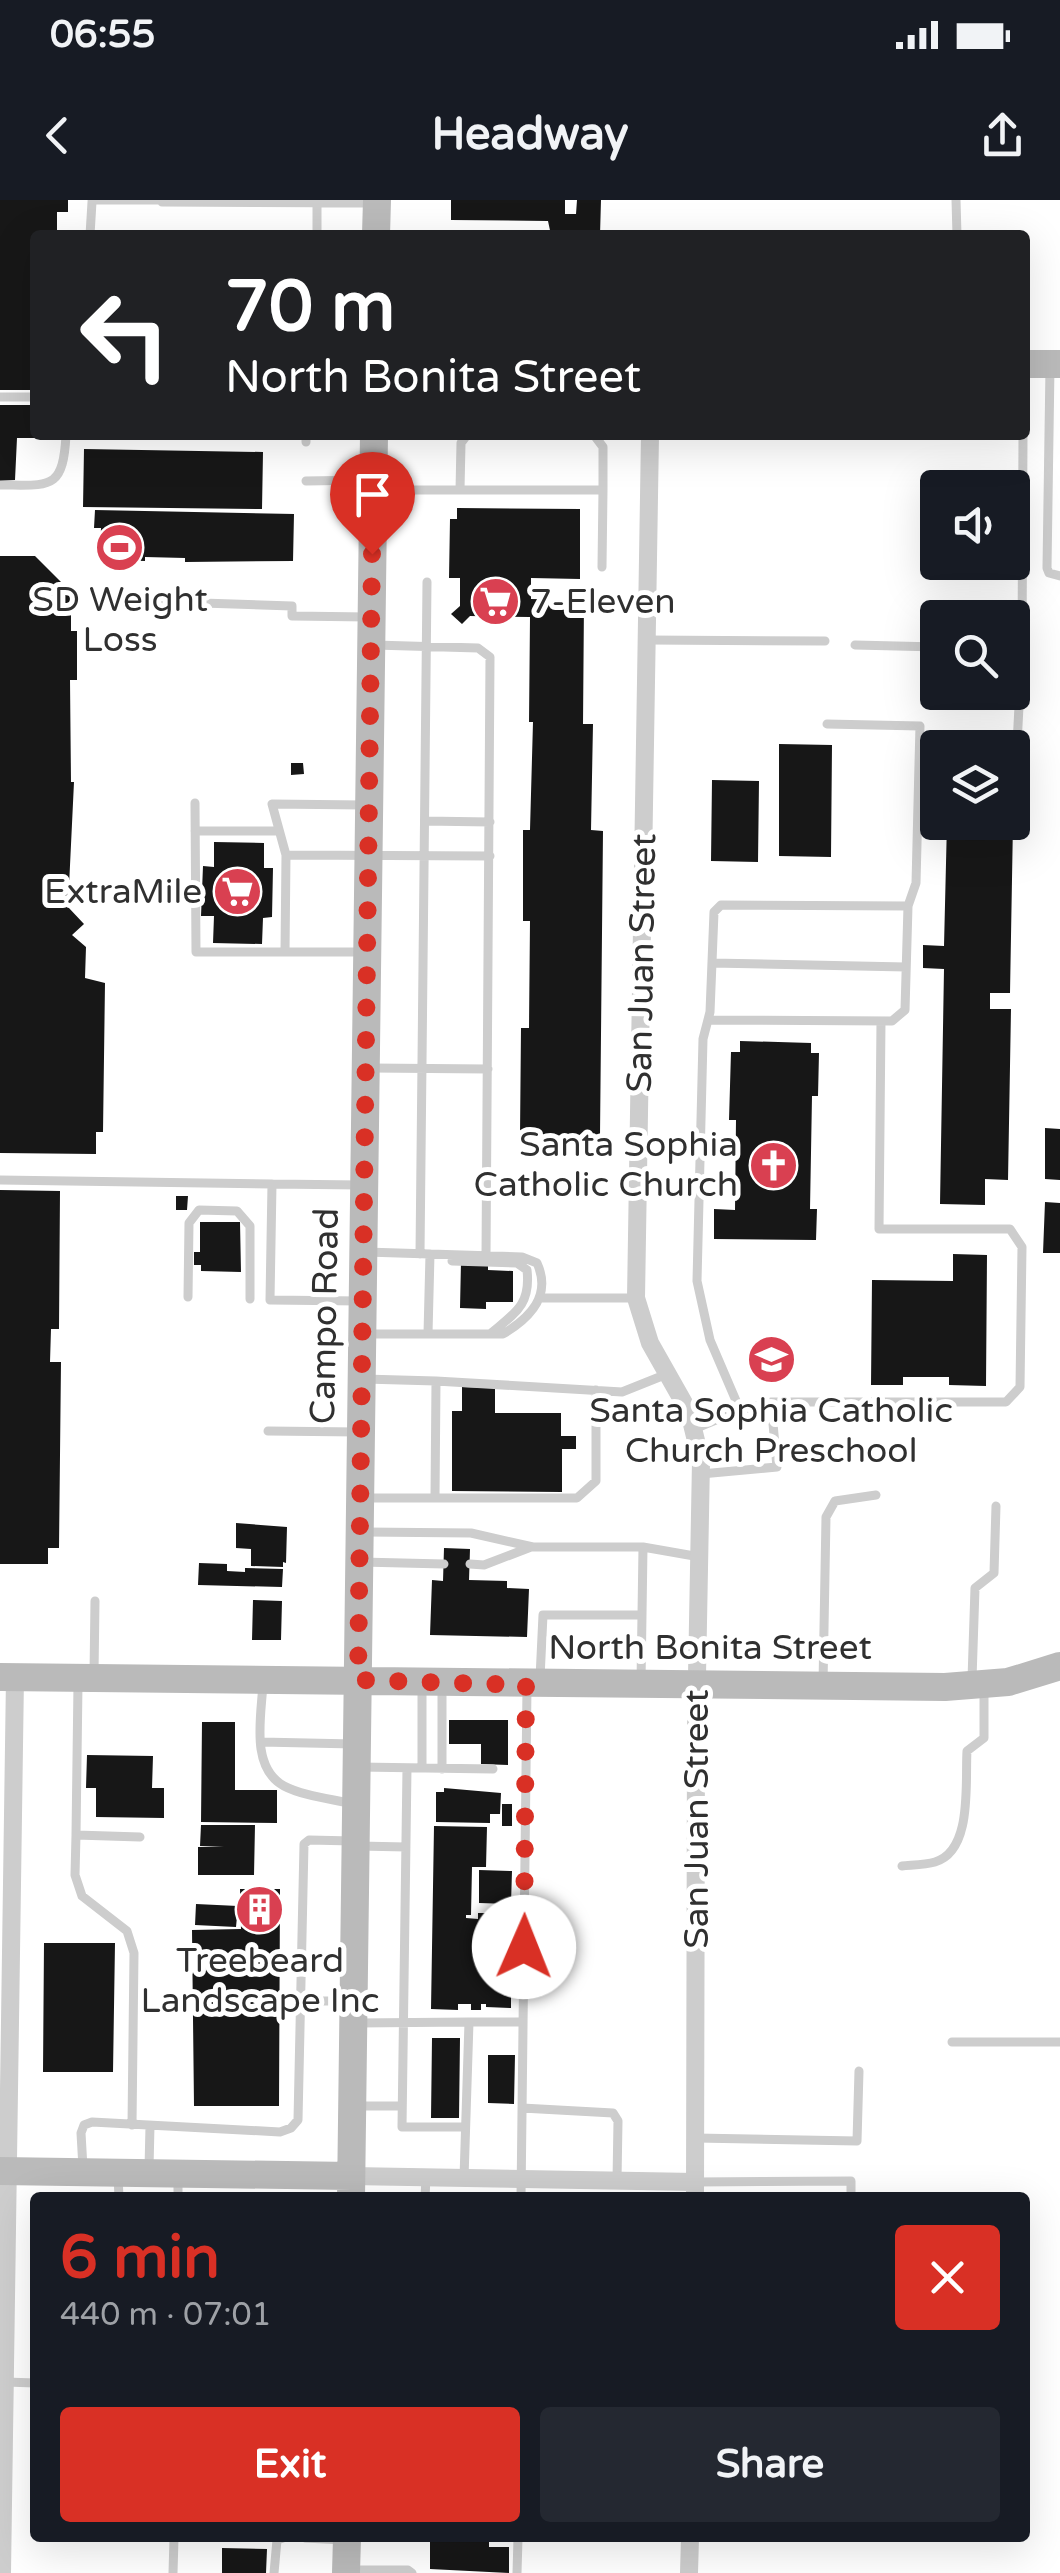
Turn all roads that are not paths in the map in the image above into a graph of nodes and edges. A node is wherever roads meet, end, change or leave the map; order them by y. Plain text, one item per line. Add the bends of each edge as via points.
1 (956, 200) edge
2 (92, 201) edge
3 (162, 201) edge
4 (377, 202) edge
5 (318, 203) junction
6 (90, 230) edge
7 (317, 230) edge
8 (376, 230) edge
9 (957, 230) edge
10 (1045, 364) edge
11 (0, 397) edge
12 (30, 397) edge
13 (66, 440) edge
14 (374, 440) edge
15 (463, 440) edge
16 (599, 440) edge
17 (650, 440) edge
18 (1023, 440) edge
19 (306, 481) dead end
20 (0, 485) edge
21 (373, 485) junction
22 (460, 490) junction
23 (602, 490) junction
24 (602, 567) dead end
25 (1060, 576) edge
26 (427, 582) dead end
27 (110, 600) dead end
28 (1018, 600) edge
29 (371, 631) junction
30 (646, 640) junction
31 (825, 640) dead end
32 (855, 645) dead end
33 (426, 646) junction
34 (920, 647) edge
35 (827, 724) dead end
36 (919, 764) joint
37 (195, 803) dead end
38 (369, 805) junction
39 (424, 821) junction
40 (490, 822) junction
41 (195, 831) junction
42 (279, 831) junction
43 (368, 854) junction
44 (286, 855) junction
45 (424, 855) junction
46 (490, 856) junction
47 (908, 906) junction
48 (285, 952) junction
49 (367, 952) junction
50 (712, 964) junction
51 (906, 967) junction
52 (709, 1020) junction
53 (881, 1021) junction
54 (366, 1068) junction
55 (423, 1068) junction
56 (488, 1069) junction
57 (0, 1180) edge
58 (272, 1184) junction
59 (364, 1185) junction
60 (363, 1252) junction
61 (426, 1256) junction
62 (486, 1256) junction
63 (188, 1297) dead end
64 (540, 1298) junction
65 (636, 1298) junction
66 (250, 1299) dead end
67 (363, 1301) junction
68 (362, 1334) junction
69 (428, 1334) junction
70 (490, 1334) junction
71 (667, 1374) junction
72 (362, 1379) junction
73 (436, 1381) junction
74 (596, 1390) junction
75 (771, 1402) junction
76 (740, 1410) junction
77 (694, 1429) junction
78 (268, 1431) dead end
79 (361, 1432) junction
80 (701, 1474) junction
81 (876, 1495) dead end
82 (435, 1497) junction
83 (360, 1498) junction
84 (996, 1506) dead end
85 (360, 1532) junction
86 (533, 1546) junction
87 (644, 1546) junction
88 (700, 1557) junction
89 (359, 1562) junction
90 (444, 1564) dead end
91 (470, 1564) dead end
92 (95, 1602) dead end
93 (642, 1615) junction
94 (1060, 1666) edge
95 (8, 1677) edge
96 (86, 1677) junction
97 (263, 1679) junction
98 (358, 1680) junction
99 (432, 1683) junction
100 (533, 1685) junction
101 (641, 1685) junction
102 (697, 1685) junction
103 (978, 1685) junction
104 (822, 1686) junction
105 (261, 1742) junction
106 (357, 1756) junction
107 (407, 1768) junction
108 (422, 1768) junction
109 (442, 1769) junction
110 (494, 1769) dead end
111 (356, 1805) junction
112 (76, 1835) junction
113 (140, 1837) dead end
114 (356, 1843) junction
115 (406, 1847) junction
116 (902, 1866) dead end
117 (302, 2001) junction
118 (354, 2012) junction
119 (469, 2022) junction
120 (523, 2022) junction
121 (404, 2023) junction
122 (952, 2042) dead end
123 (1060, 2042) edge
124 (859, 2072) dead end
125 (352, 2106) junction
126 (402, 2106) junction
127 (522, 2108) junction
128 (132, 2125) junction
129 (150, 2126) junction
130 (466, 2127) junction
131 (696, 2138) junction
132 (4, 2171) edge
133 (83, 2172) junction
134 (149, 2173) junction
135 (426, 2178) junction
136 (464, 2178) junction
137 (616, 2180) junction
138 (118, 2185) edge
139 (178, 2185) edge
140 (351, 2187) edge
141 (521, 2188) edge
142 (695, 2190) edge
143 (426, 2192) edge
144 (851, 2192) edge
145 (6, 2382) junction
146 (30, 2383) edge
147 (174, 2542) edge
148 (278, 2542) edge
149 (347, 2542) edge
150 (518, 2542) edge
151 (690, 2542) edge
152 (346, 2572) edge
153 (2, 2573) edge
154 (173, 2573) edge
155 (274, 2573) edge
156 (412, 2573) edge
157 (517, 2573) edge
158 (689, 2573) edge

1 - 9 lane
2 - 3 lane
2 - 6 lane
3 - 5 lane
4 - 5 lane
4 - 8 main road
5 - 7 lane
10 - 25 lane via 1047,568
11 - 12 lane
13 - 20 lane via 57,480
14 - 21 main road, Campo Road
15 - 22 lane
16 - 23 lane
17 - 30 street, San Juan Street
18 - 28 lane
19 - 21 lane
21 - 22 lane
21 - 29 main road, Campo Road
22 - 23 lane
23 - 24 lane
26 - 33 lane
27 - 29 lane via 292,606 292,616
29 - 33 lane
29 - 38 main road, Campo Road
30 - 31 lane
30 - 65 street, San Juan Street
32 - 34 lane
33 - 39 lane
33 - 40 lane via 478,648 490,657
35 - 36 lane via 920,726
36 - 47 lane via 916,883
37 - 41 lane
38 - 42 lane via 272,804
38 - 43 main road, Campo Road
39 - 40 lane
39 - 45 lane
40 - 46 lane
41 - 42 lane
41 - 48 lane via 196,952
42 - 44 lane
43 - 44 lane
43 - 45 lane
43 - 49 main road, Campo Road
44 - 48 lane
45 - 46 lane
45 - 55 lane
46 - 56 lane
47 - 50 lane via 721,905 714,912
47 - 51 lane
48 - 49 lane
49 - 54 main road, Campo Road
50 - 51 lane
50 - 52 lane
51 - 53 lane via 905,1010
52 - 53 lane
52 - 76 lane via 702,1039 696,1269 710,1340
53 - 75 lane via 879,1229 1010,1229 1022,1248 1020,1386 1006,1402
54 - 55 lane
54 - 59 main road, Campo Road
55 - 56 lane
55 - 61 lane
56 - 62 lane
57 - 58 lane
58 - 59 lane
58 - 67 lane via 270,1300
59 - 60 main road, Campo Road
60 - 61 lane
60 - 67 main road, Campo Road
61 - 62 lane
61 - 69 lane
61 - 70 lane via 517,1263 528,1270 523,1305
62 - 64 lane via 537,1263
63 - 66 lane via 189,1224 200,1210 219,1210 237,1211 250,1226
64 - 65 lane
64 - 70 lane via 522,1322
65 - 71 street, San Juan Street
67 - 68 main road, Campo Road
68 - 69 lane
68 - 72 main road, Campo Road
69 - 70 lane
71 - 74 lane via 622,1392
71 - 77 street, San Juan Street
72 - 73 lane
72 - 79 main road, Campo Road
73 - 74 lane
73 - 82 lane
74 - 82 lane via 596,1482 577,1498
75 - 76 lane
75 - 80 lane via 776,1467
76 - 77 lane
77 - 80 street, San Juan Street
78 - 79 lane
79 - 83 main road, Campo Road
80 - 88 street, San Juan Street
81 - 104 lane via 835,1501 826,1517
82 - 83 lane
83 - 85 main road, Campo Road
84 - 103 lane via 994,1573 975,1588
85 - 86 lane via 470,1533
85 - 89 main road, Campo Road
86 - 87 lane
86 - 91 lane
87 - 88 lane
87 - 93 lane
88 - 102 street, San Juan Street
89 - 90 lane
89 - 98 main road, Campo Road
92 - 96 lane
93 - 100 lane via 543,1615
93 - 101 lane
94 - 103 main road, North Bonita Street
95 - 96 main road, North Bonita Street
95 - 132 street
96 - 97 main road, North Bonita Street
96 - 112 lane
97 - 98 main road, North Bonita Street
97 - 105 lane
98 - 99 main road, North Bonita Street
98 - 106 main road, Campo Road
99 - 100 main road, North Bonita Street
99 - 108 lane
99 - 109 lane
100 - 101 main road, North Bonita Street
100 - 120 lane
101 - 102 main road, North Bonita Street
102 - 104 main road, North Bonita Street
102 - 131 street, San Juan Street
103 - 104 main road, North Bonita Street
103 - 116 lane via 984,1738 967,1750 963,1830 938,1862
105 - 106 lane
105 - 111 lane via 265,1766 282,1785
106 - 107 lane
106 - 111 main road, Campo Road
107 - 108 lane
107 - 115 lane
108 - 109 lane
109 - 110 lane
111 - 114 main road, Campo Road
112 - 113 lane
112 - 128 lane via 82,1896 127,1931 134,1952
114 - 115 lane
114 - 117 lane via 304,1844
114 - 118 main road, Campo Road
115 - 121 lane
117 - 118 lane
117 - 129 lane via 300,2105 290,2128
118 - 121 lane
118 - 125 main road, Campo Road
119 - 120 lane
119 - 121 lane
119 - 130 lane
120 - 127 lane
121 - 126 lane
122 - 123 lane
124 - 131 lane via 857,2141
125 - 126 lane
125 - 140 main road, Campo Road
126 - 130 lane via 402,2127
127 - 137 lane via 613,2112
127 - 141 lane
128 - 129 lane
128 - 133 lane via 84,2126
129 - 134 lane
130 - 136 lane
131 - 142 street, San Juan Street
132 - 133 main road
132 - 145 street
133 - 138 main road
134 - 138 main road
134 - 139 main road
135 - 136 street
135 - 140 street
135 - 143 lane
136 - 141 street
137 - 141 street
137 - 142 street
139 - 140 main road
142 - 144 lane via 850,2181
145 - 146 lane
145 - 153 street
147 - 154 lane
148 - 155 lane
149 - 152 main road
150 - 157 lane
151 - 158 street
152 - 156 lane

